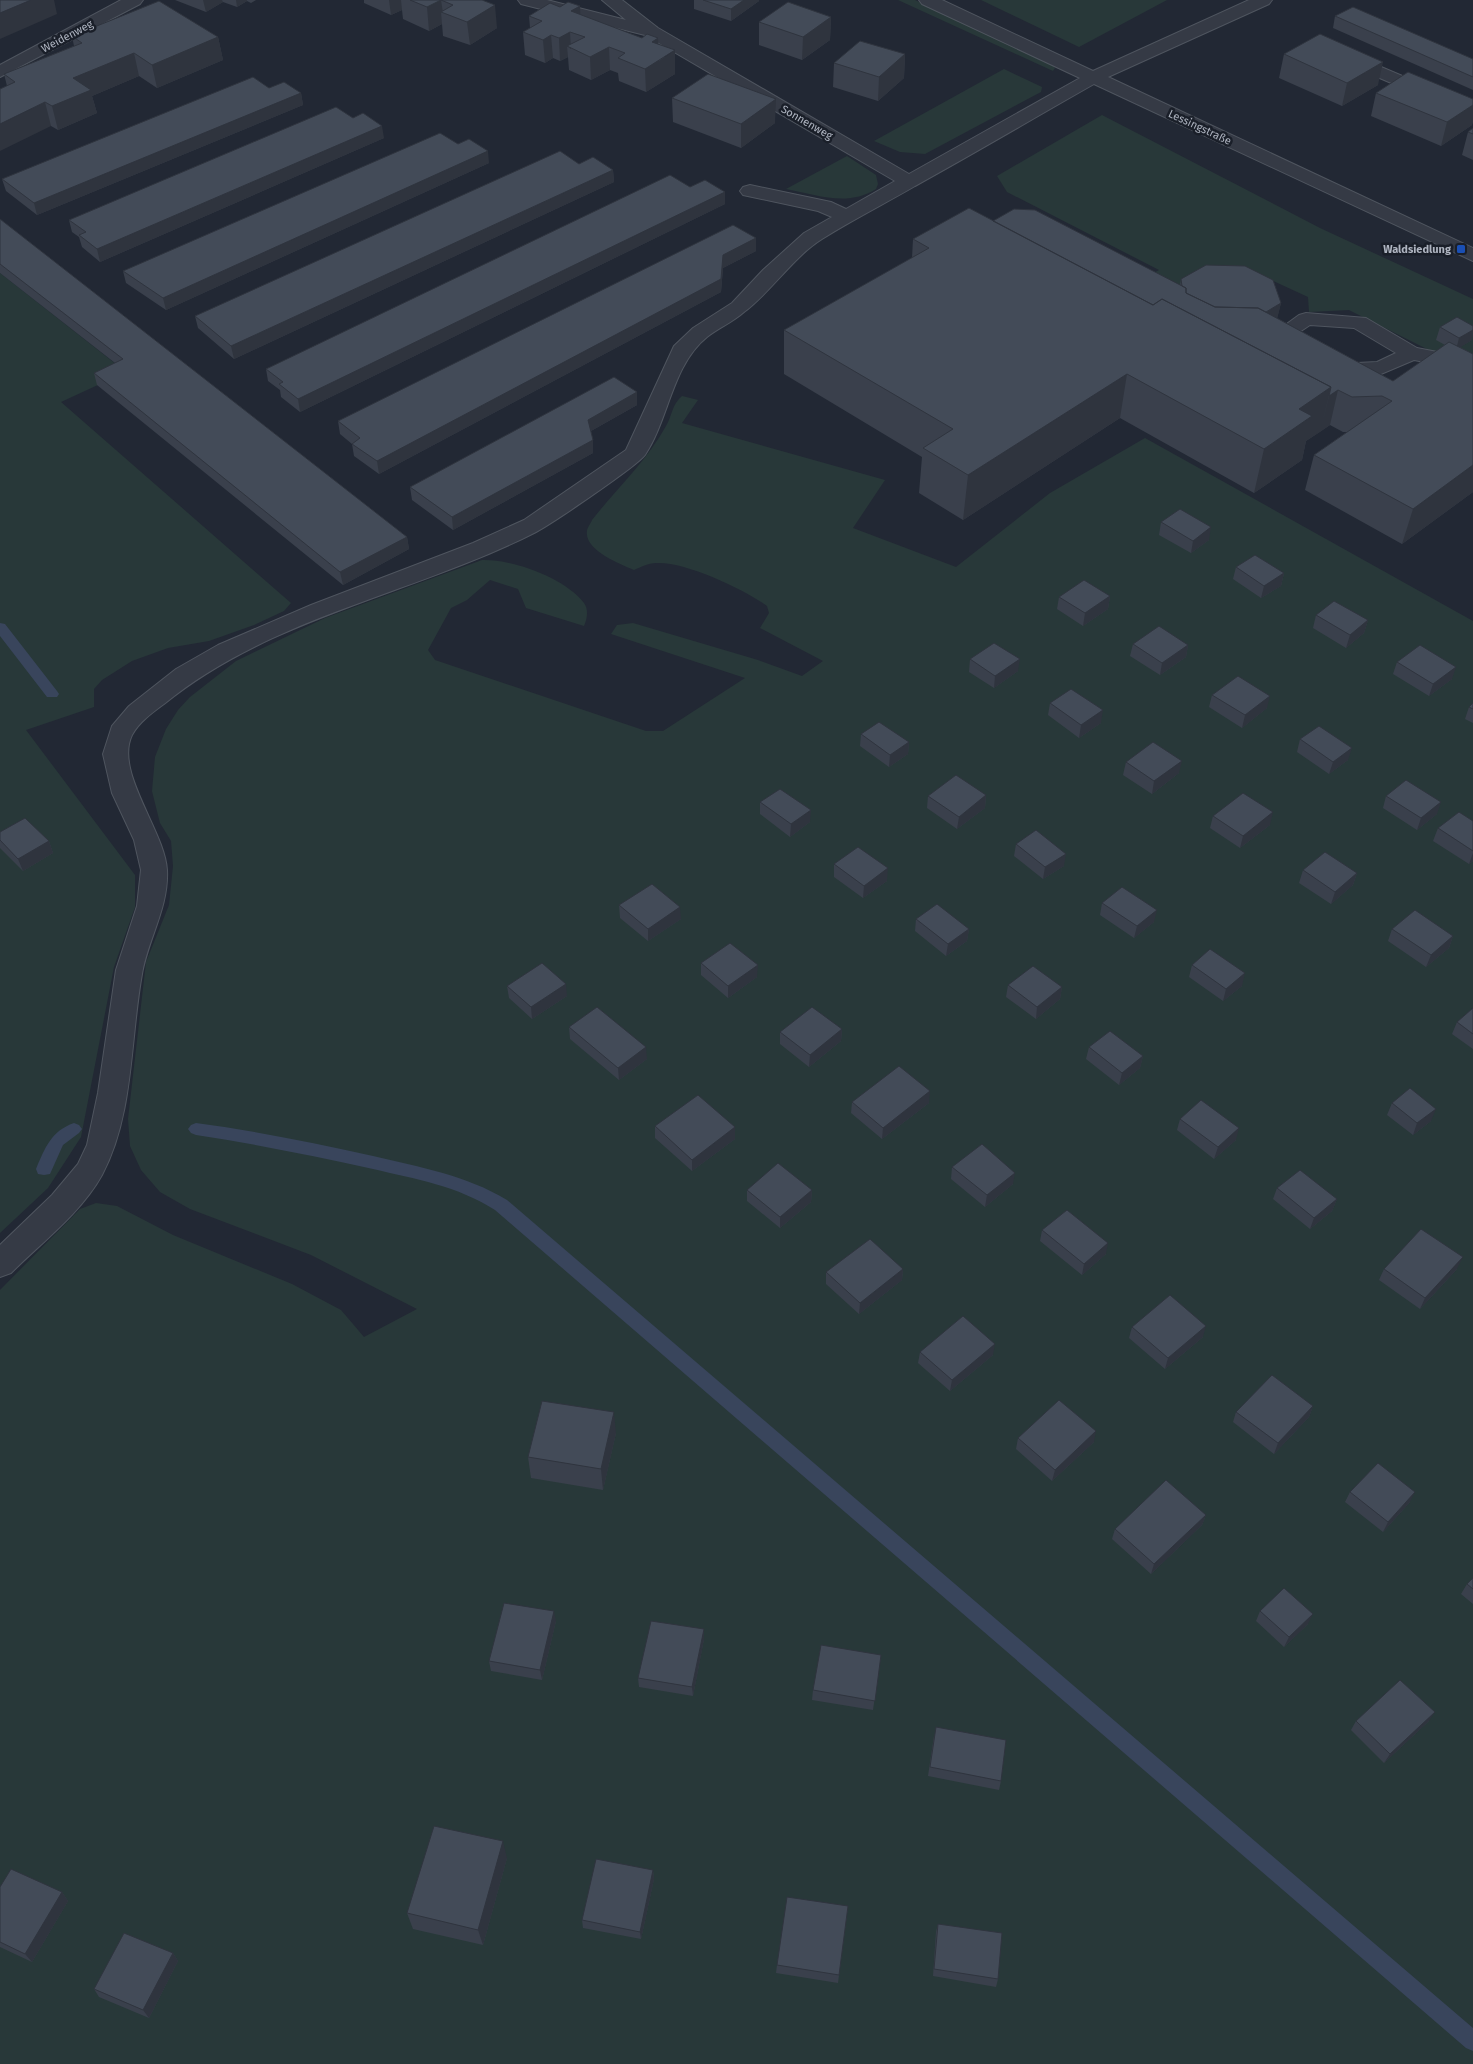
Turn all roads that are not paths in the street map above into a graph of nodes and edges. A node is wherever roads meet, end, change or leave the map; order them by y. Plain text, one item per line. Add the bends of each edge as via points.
1 (134, 0) edge
2 (527, 0) edge
3 (611, 0) edge
4 (928, 0) edge
5 (1263, 0) edge
6 (652, 32) junction
7 (1328, 48) edge
8 (0, 72) edge
9 (1094, 78) junction
10 (1473, 113) edge
11 (910, 182) junction
12 (750, 191) dead end
13 (847, 217) junction
14 (1473, 254) edge
15 (1411, 353) junction
16 (1473, 365) edge
17 (0, 1264) edge

1 - 8 street, Weidenweg
2 - 6 street, Sonnenweg
3 - 6 street, Sonnenweg
4 - 9 street, Lessingstraße
5 - 9 street
6 - 11 street, Sonnenweg
7 - 10 street
9 - 11 street
9 - 14 street, Lessingstraße
11 - 13 street
12 - 13 street via 824,206
13 - 17 street via 798,248 739,307 700,332 681,350 635,454 532,525 319,610 226,651 184,675 138,712 121,732 115,754 125,793 147,840 154,870 150,906 129,970 112,1093 101,1145 89,1171 62,1204
15 - 15 street via 1381,368 1334,370 1291,351 1287,331 1306,319 1359,322
15 - 16 street

